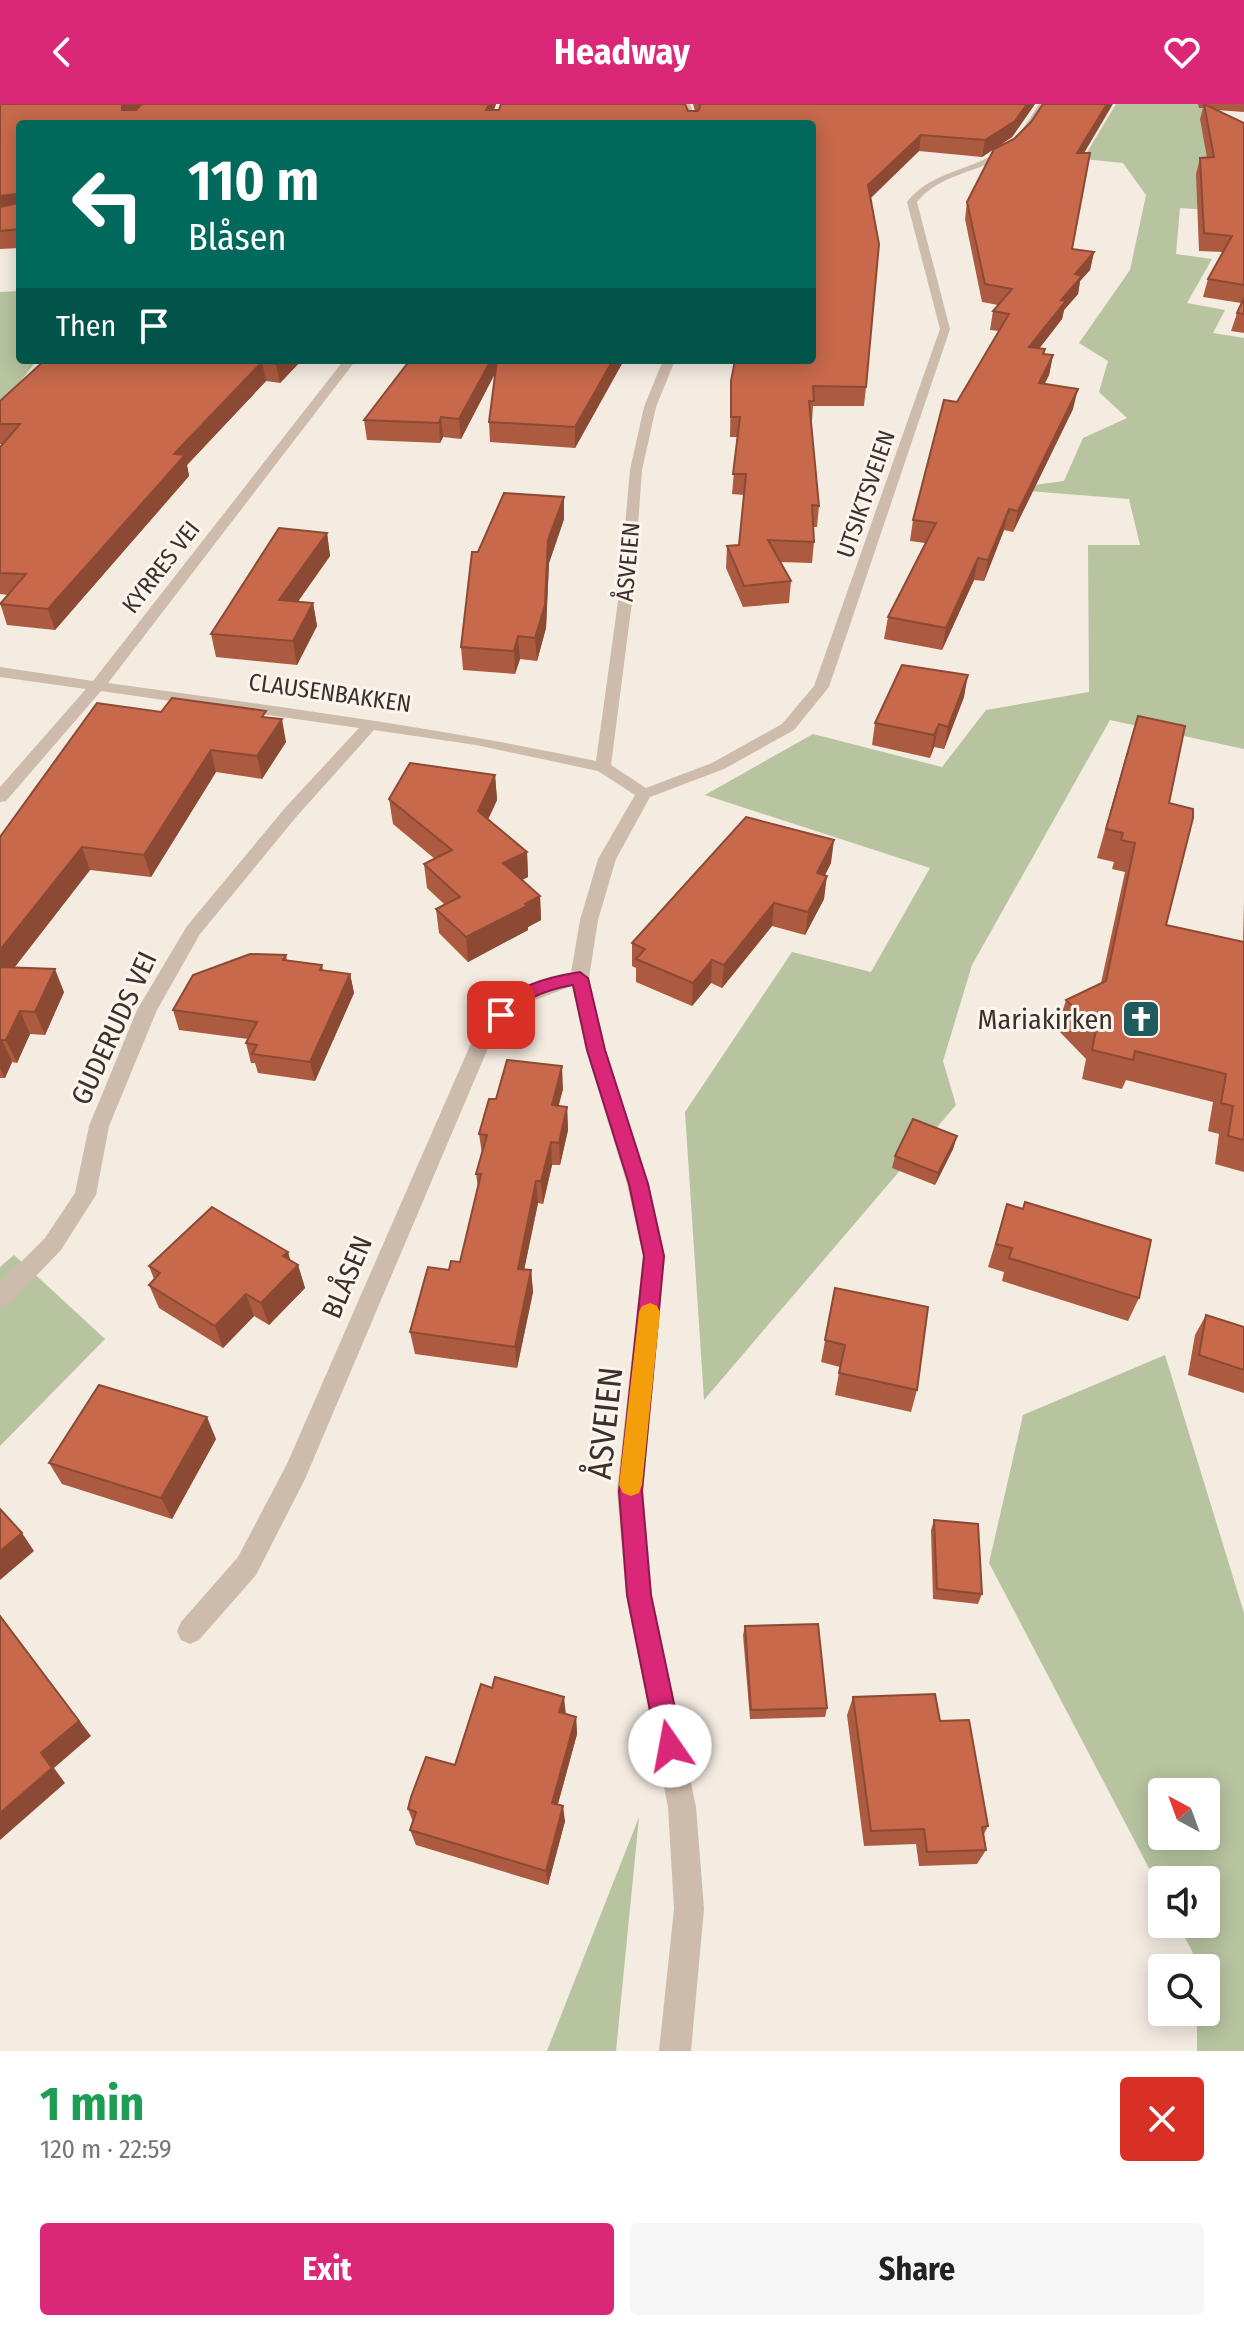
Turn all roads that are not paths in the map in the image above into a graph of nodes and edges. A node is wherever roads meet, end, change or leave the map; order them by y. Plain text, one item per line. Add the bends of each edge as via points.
1 (1043, 104) edge
2 (347, 364) edge
3 (667, 364) edge
4 (0, 672) edge
5 (98, 685) junction
6 (372, 723) junction
7 (603, 767) junction
8 (644, 794) junction
9 (0, 797) edge
10 (580, 978) junction
11 (0, 1298) edge
12 (190, 1631) dead end
13 (675, 2051) edge

1 - 8 street, UTSIKTSVEIEN via 1004,152 925,188 912,202 945,329 821,687 788,727 718,766
2 - 5 street, KYRRES VEI
3 - 7 street, ÅSVEIEN via 650,407 636,470
4 - 5 street, CLAUSENBAKKEN
5 - 6 street, CLAUSENBAKKEN
5 - 9 street, KYRRES VEI
6 - 7 street, CLAUSENBAKKEN
6 - 11 street, GUDERUDS VEI via 193,930 147,1010 99,1126 85,1195 53,1244
7 - 8 street, CLAUSENBAKKEN
8 - 10 street, ÅSVEIEN via 607,859 589,920
10 - 12 street, BLÅSEN via 553,982 516,1000 486,1030 296,1471 247,1566
10 - 13 street, ÅSVEIEN via 654,1256 630,1491 639,1595 682,1807 689,1909

